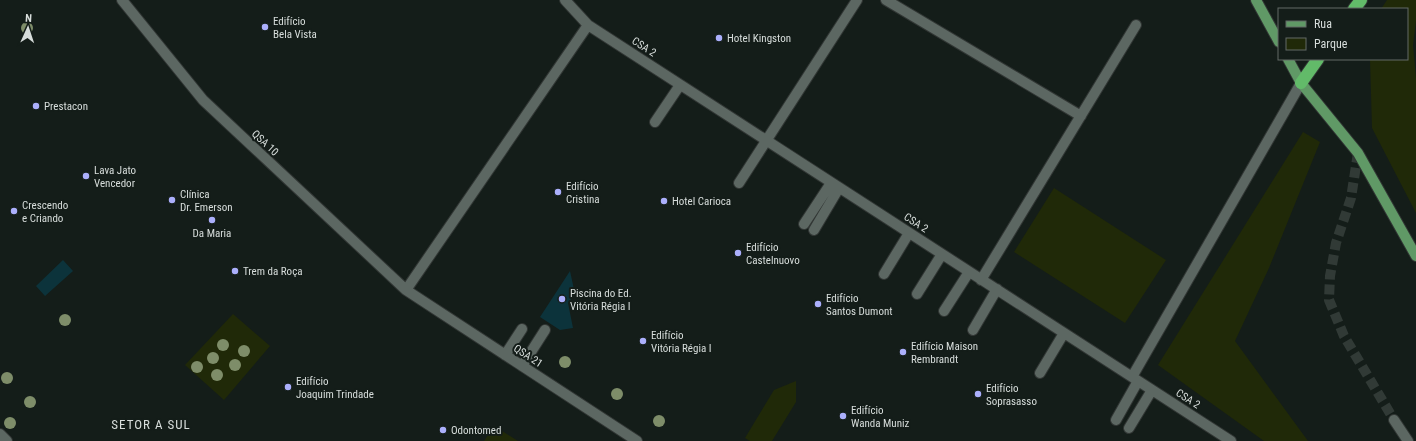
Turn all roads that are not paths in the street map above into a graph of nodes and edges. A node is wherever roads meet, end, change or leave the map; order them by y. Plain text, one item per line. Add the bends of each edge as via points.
1 (122, 0) edge
2 (565, 0) edge
3 (857, 0) edge
4 (886, 0) edge
5 (1256, 0) edge
6 (1361, 0) edge
7 (1355, 8) edge
8 (1136, 25) dead end
9 (588, 26) junction
10 (1278, 40) edge
11 (1289, 60) edge
12 (1317, 60) edge
13 (1301, 83) junction
14 (680, 85) junction
15 (1081, 116) junction
16 (655, 122) dead end
17 (766, 140) junction
18 (739, 182) dead end
19 (835, 185) junction
20 (804, 224) dead end
21 (814, 230) dead end
22 (909, 233) junction
23 (942, 254) junction
24 (1416, 256) edge
25 (969, 272) junction
26 (884, 274) dead end
27 (981, 280) junction
28 (406, 290) junction
29 (997, 290) junction
30 (917, 294) dead end
31 (944, 311) dead end
32 (522, 329) dead end
33 (545, 330) dead end
34 (973, 330) dead end
35 (1064, 333) junction
36 (505, 355) junction
37 (522, 366) junction
38 (1040, 373) dead end
39 (1135, 379) junction
40 (1152, 390) junction
41 (1116, 420) dead end
42 (1394, 420) tunnel mouth
43 (1129, 428) dead end
44 (0, 434) edge
45 (7, 441) edge
46 (637, 441) edge
47 (1231, 441) edge
48 (1408, 441) edge

1 - 28 street, QSA 10 via 203,100
2 - 9 street, CSA 2
3 - 17 street
4 - 15 street
5 - 10 main road
6 - 7 highway
8 - 15 street
9 - 14 street, CSA 2
9 - 28 street
11 - 13 main road
12 - 13 highway
13 - 24 main road via 1358,153
13 - 39 street
14 - 16 street
14 - 17 street, CSA 2
15 - 27 street
17 - 18 street
17 - 19 street, CSA 2
19 - 20 street
19 - 21 street
19 - 22 street, CSA 2
22 - 23 street, CSA 2
22 - 26 street
23 - 25 street, CSA 2
23 - 30 street
25 - 27 street, CSA 2
25 - 31 street
27 - 29 street, CSA 2
28 - 36 street, QSA 21
29 - 34 street
29 - 35 street, CSA 2
32 - 36 street
33 - 37 street
35 - 38 street
35 - 39 street, CSA 2
36 - 37 street, QSA 21
37 - 46 street, QSA 21
39 - 40 street, CSA 2
39 - 41 street
40 - 43 street
40 - 47 street, CSA 2
42 - 48 street
44 - 45 street

